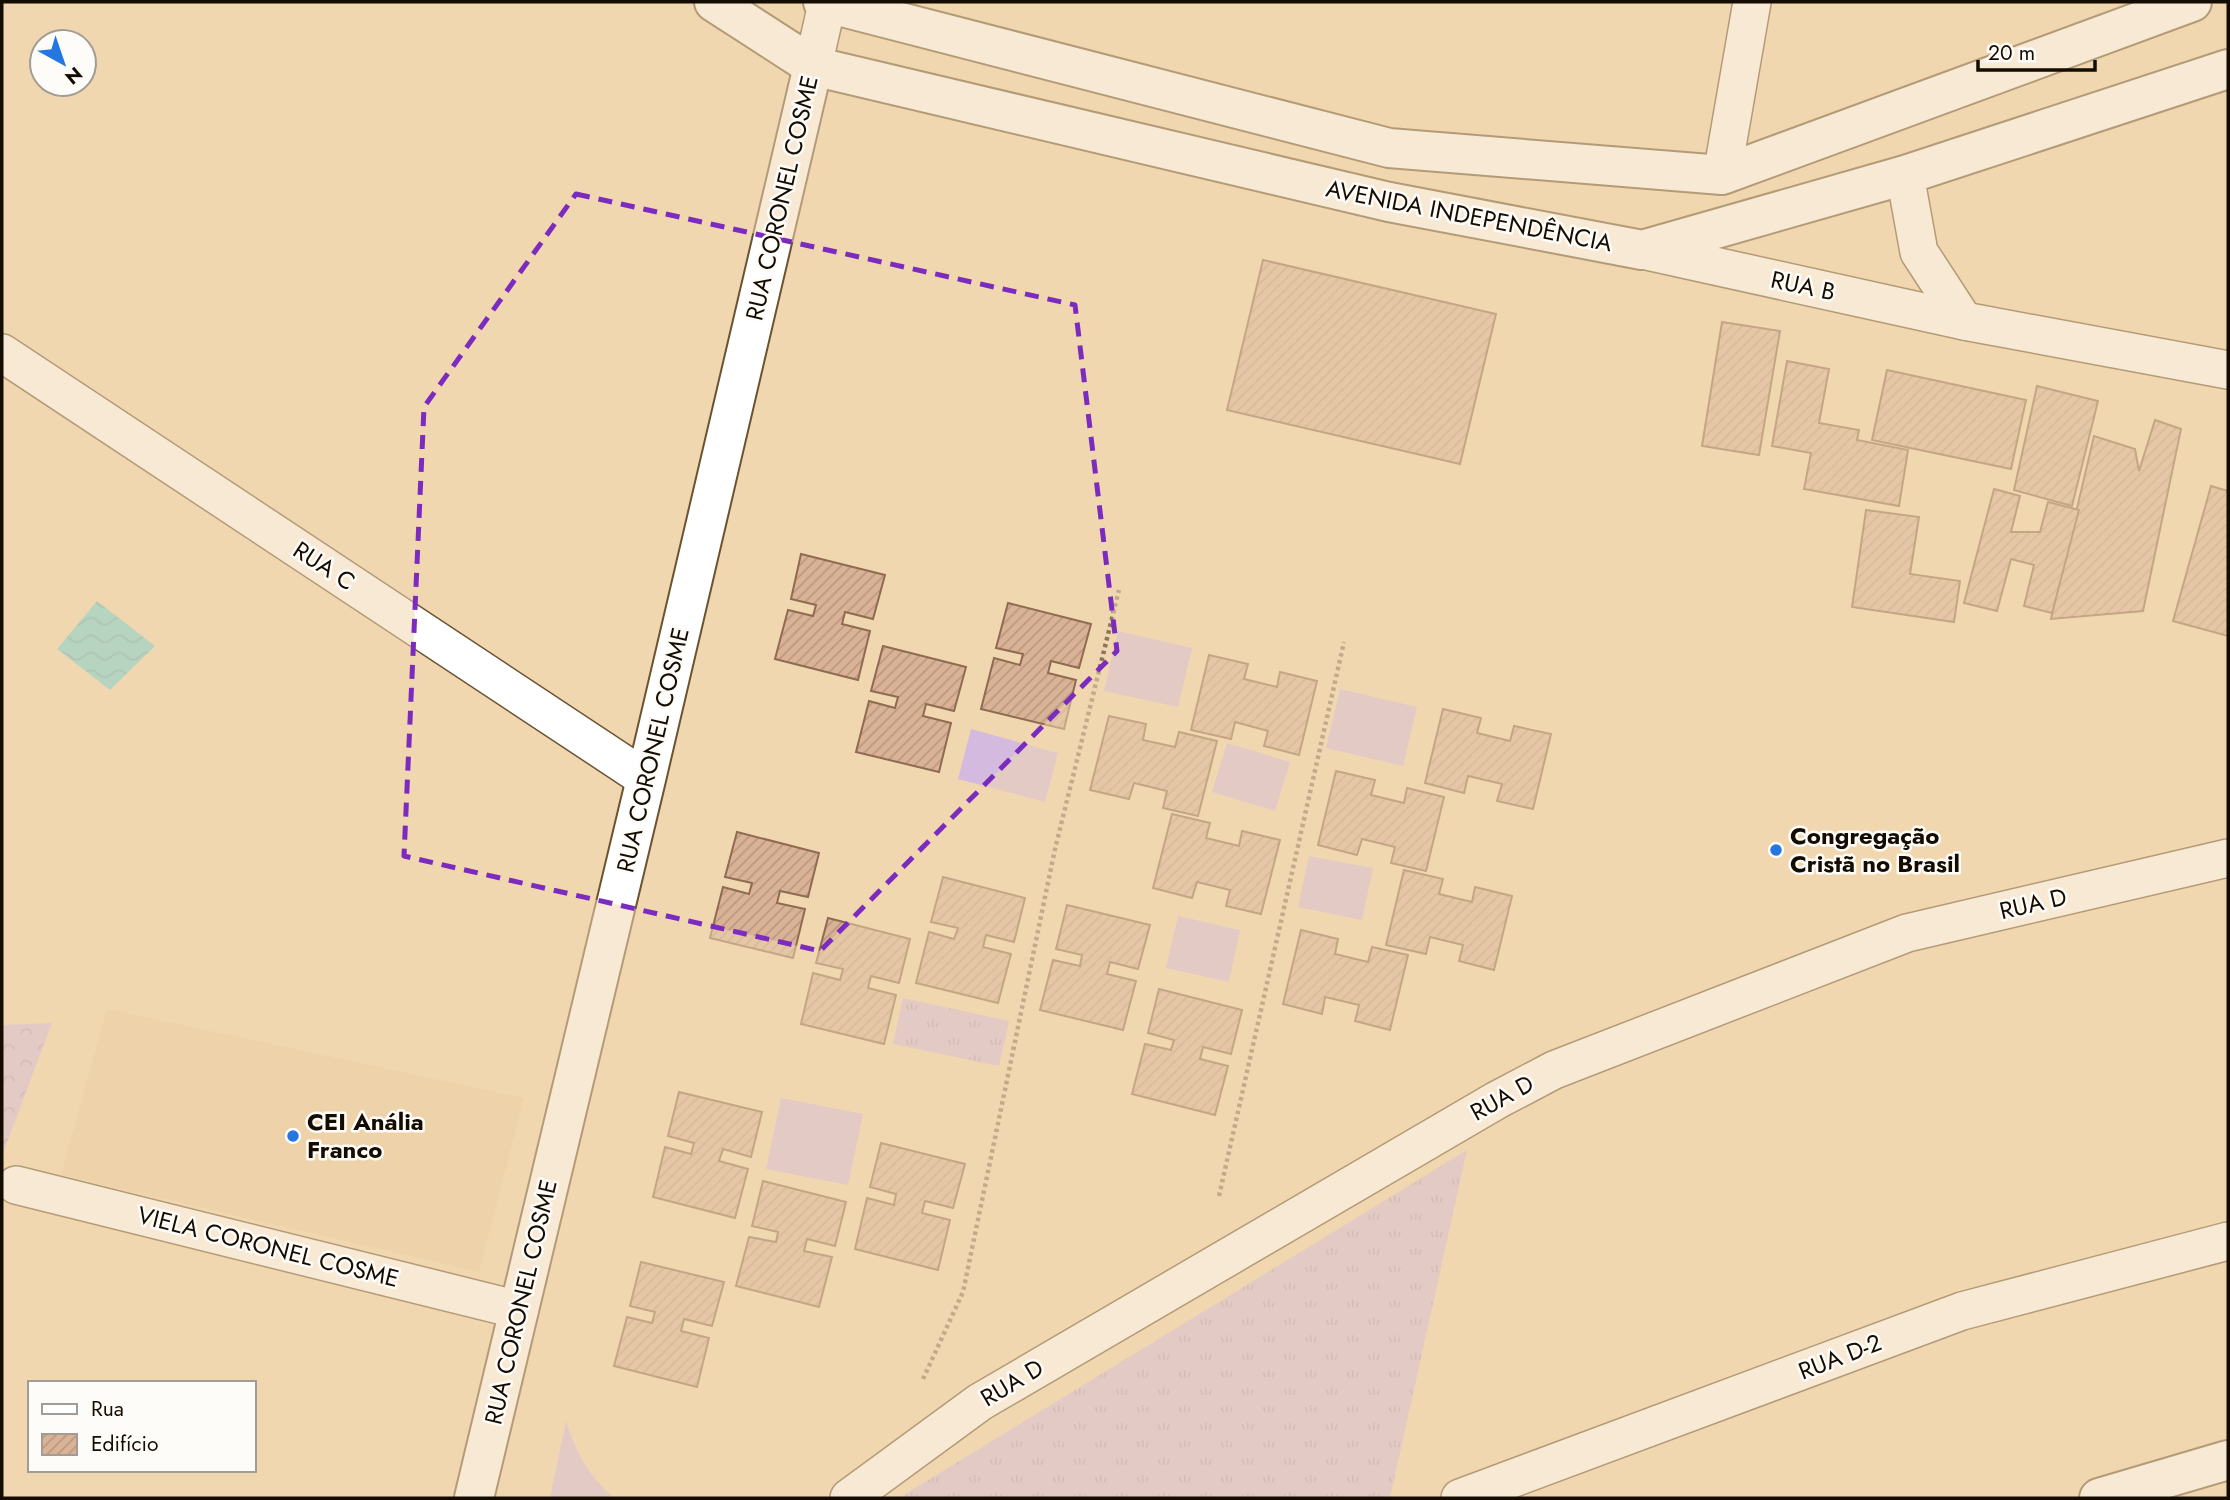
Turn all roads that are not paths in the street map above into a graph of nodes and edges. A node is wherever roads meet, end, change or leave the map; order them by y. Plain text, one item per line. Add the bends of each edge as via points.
1 (714, 2) edge
2 (1752, 2) edge
3 (2192, 2) edge
4 (826, 3) edge
5 (813, 66) junction
6 (2228, 69) edge
7 (1390, 148) junction
8 (1722, 174) junction
9 (1905, 174) junction
10 (1389, 202) junction
11 (1642, 250) junction
12 (1964, 321) junction
13 (2, 353) edge
14 (2228, 370) edge
15 (646, 779) junction
16 (2228, 858) edge
17 (16, 1185) dead end
18 (2228, 1241) edge
19 (519, 1310) junction
20 (2228, 1460) edge
21 (474, 1498) edge
22 (849, 1498) edge
23 (1460, 1498) edge
24 (2099, 1498) edge

1 - 5 main road, AVENIDA INDEPENDÊNCIA
2 - 8 street
3 - 8 main road
4 - 5 street, RUA CORONEL COSME
4 - 7 main road
5 - 10 main road, AVENIDA INDEPENDÊNCIA
5 - 15 main road, RUA CORONEL COSME
6 - 9 main road, AVENIDA INDEPENDÊNCIA
7 - 8 main road
7 - 10 main road
9 - 11 main road, AVENIDA INDEPENDÊNCIA
9 - 12 street via 1919,252
10 - 11 main road, AVENIDA INDEPENDÊNCIA
11 - 12 street, RUA B
12 - 14 street, RUA B
13 - 15 street, RUA C
15 - 19 main road, RUA CORONEL COSME
16 - 22 street, RUA D via 1907,933 1553,1070 980,1402
17 - 19 street, VIELA CORONEL COSME
18 - 23 street, RUA D-2 via 1962,1311
19 - 21 main road, RUA CORONEL COSME
20 - 24 main road

